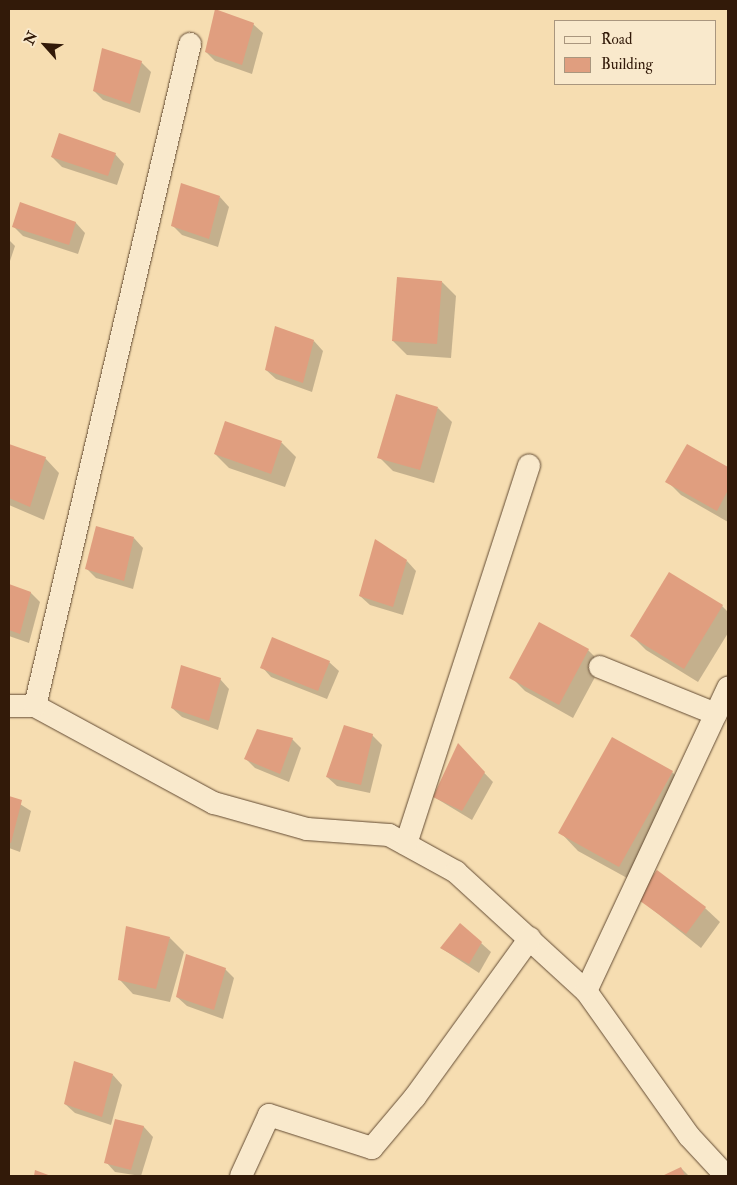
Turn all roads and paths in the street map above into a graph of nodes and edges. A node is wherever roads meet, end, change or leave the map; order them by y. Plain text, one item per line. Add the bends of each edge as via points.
1 (190, 44) dead end
2 (529, 466) dead end
3 (600, 667) dead end
4 (728, 688) edge
5 (9, 706) edge
6 (35, 706) junction
7 (716, 714) junction
8 (406, 844) junction
9 (530, 938) junction
10 (586, 991) junction
11 (241, 1176) edge
12 (726, 1176) edge

1 - 6 street
2 - 8 street
3 - 7 street
4 - 7 street
5 - 6 street
6 - 8 street via 214,803 307,829 389,835
7 - 10 street
8 - 9 street via 456,872
9 - 10 street
9 - 11 street via 416,1097 372,1148 269,1115
10 - 12 street via 689,1136

